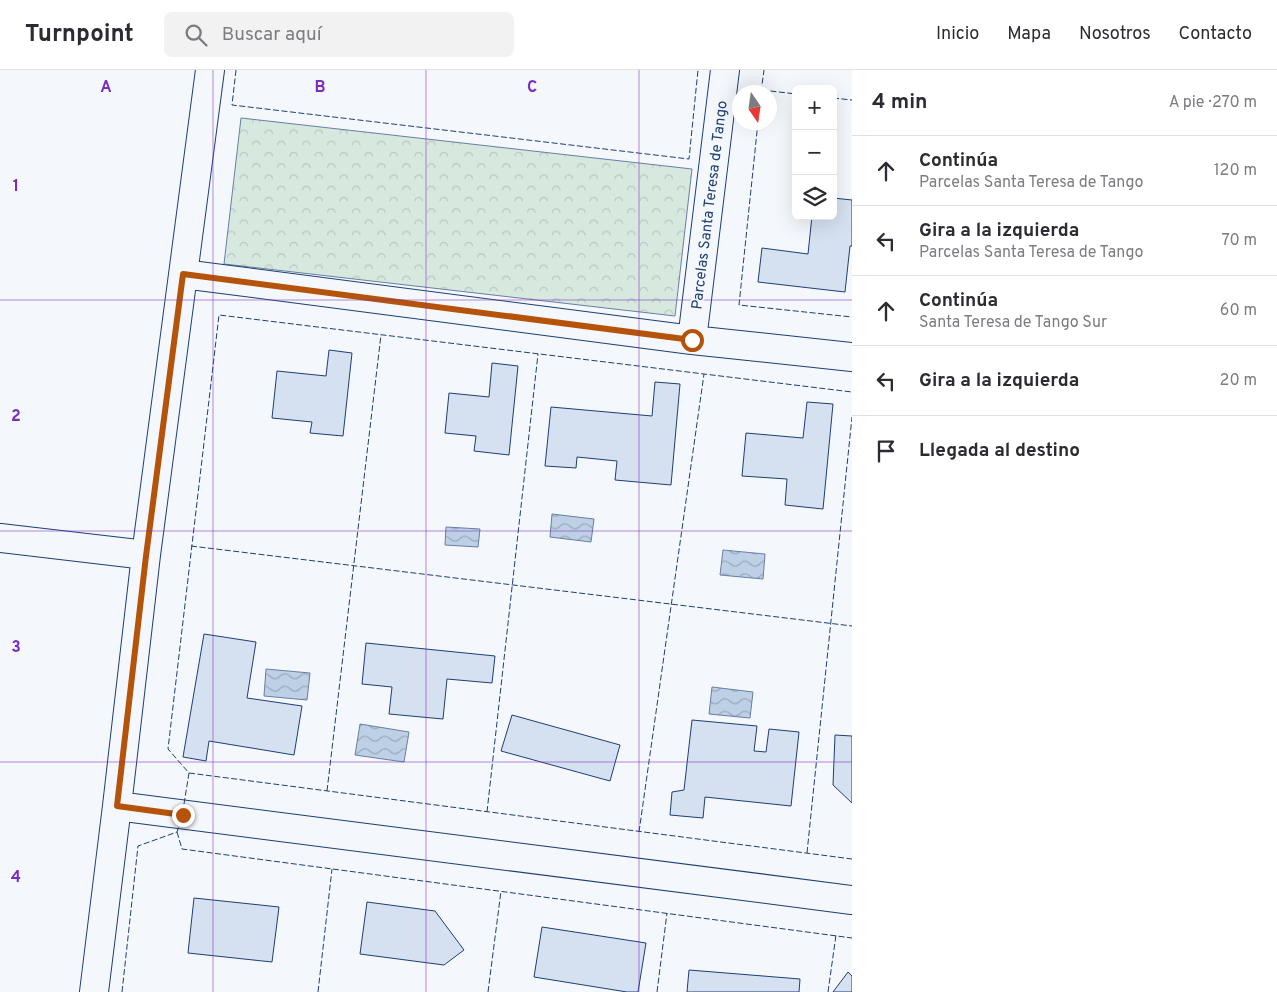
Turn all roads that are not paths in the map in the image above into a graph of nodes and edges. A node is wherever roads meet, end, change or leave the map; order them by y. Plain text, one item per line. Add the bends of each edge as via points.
1 (210, 70) edge
2 (725, 70) edge
3 (183, 274) junction
4 (692, 340) junction
5 (852, 357) edge
6 (0, 538) edge
7 (146, 556) junction
8 (117, 806) junction
9 (852, 900) edge
10 (94, 992) edge

1 - 3 street
2 - 4 street, Parcelas Santa Teresa de Tango
3 - 4 street
3 - 7 street
4 - 5 street
6 - 7 street
7 - 8 street
8 - 9 street
8 - 10 street

